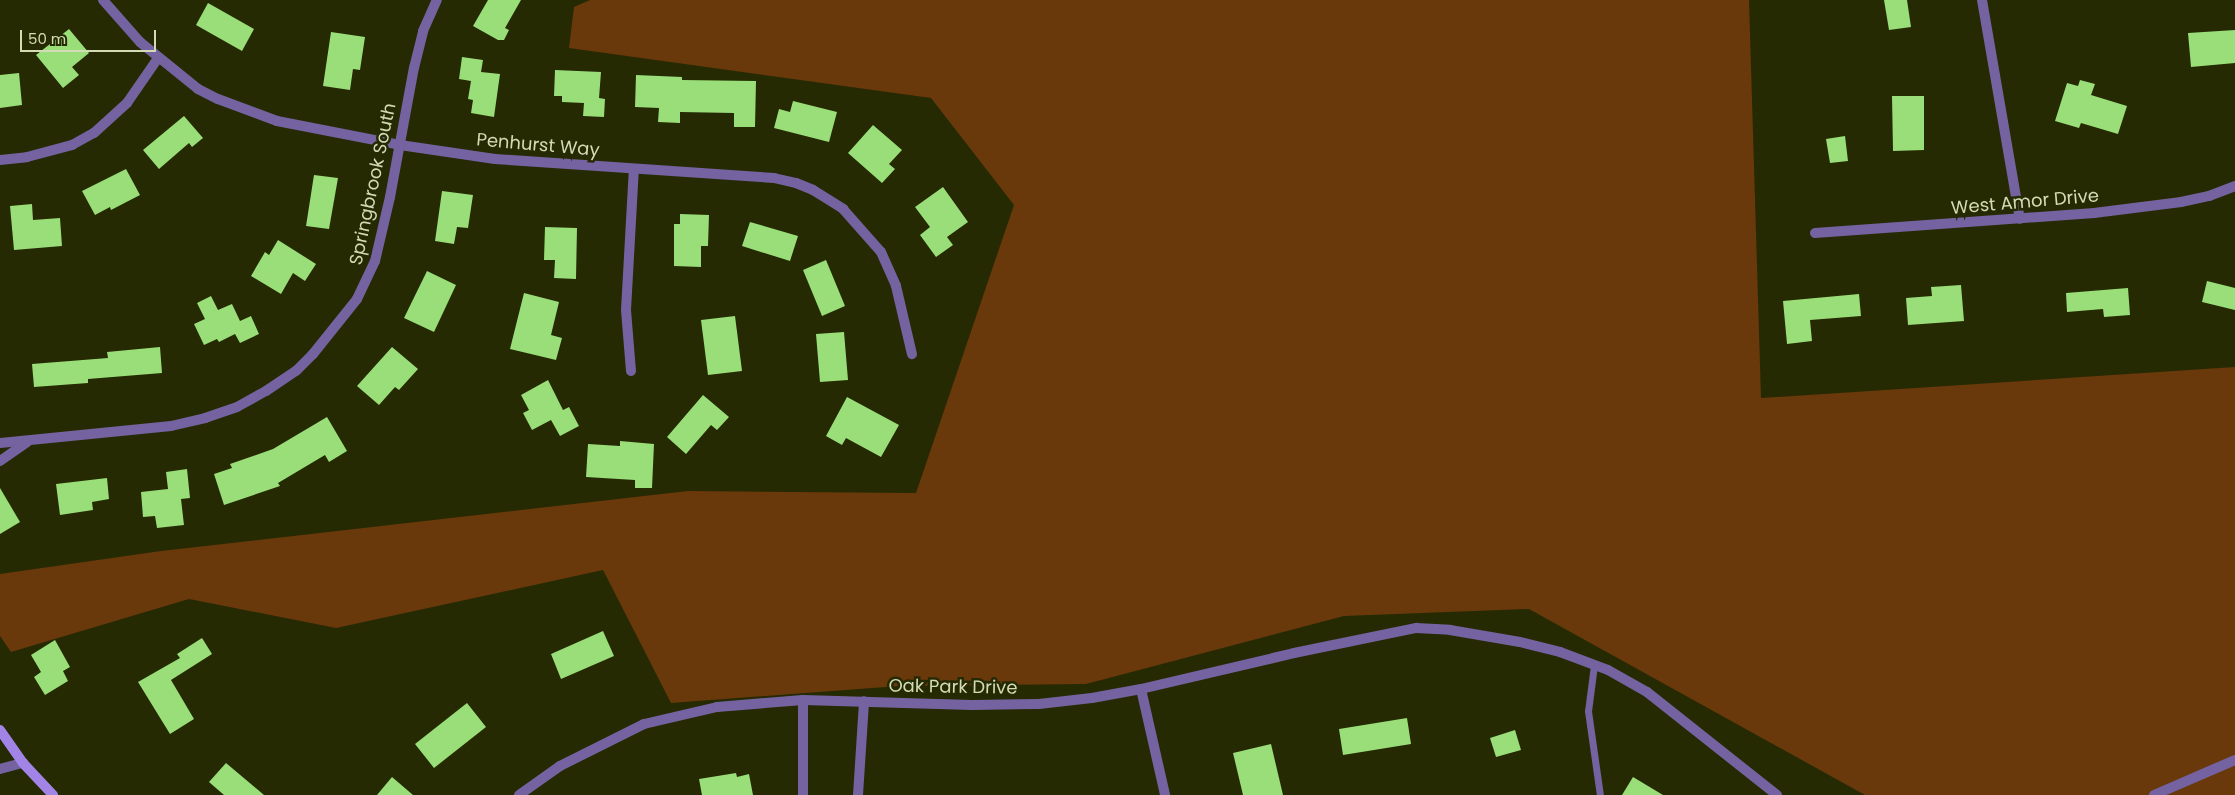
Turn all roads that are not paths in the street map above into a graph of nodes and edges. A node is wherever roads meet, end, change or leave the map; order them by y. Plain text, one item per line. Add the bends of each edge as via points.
1 (103, 0) edge
2 (437, 0) edge
3 (1982, 0) edge
4 (158, 58) junction
5 (400, 145) junction
6 (0, 160) edge
7 (634, 169) junction
8 (2235, 186) edge
9 (2020, 219) junction
10 (1815, 233) dead end
11 (912, 354) dead end
12 (631, 371) dead end
13 (0, 442) edge
14 (27, 442) junction
15 (0, 462) edge
16 (1594, 665) junction
17 (1141, 689) junction
18 (804, 700) junction
19 (864, 701) junction
20 (0, 730) edge
21 (2235, 760) edge
22 (23, 763) junction
23 (0, 769) edge
24 (53, 795) edge
25 (519, 795) edge
26 (803, 795) edge
27 (858, 795) edge
28 (1165, 795) edge
29 (1600, 795) edge
30 (1777, 795) edge
31 (2154, 795) edge

1 - 4 street, Penhurst Way
2 - 5 street, Springbrook South via 423,31
3 - 9 street
4 - 5 street, Penhurst Way via 218,100 317,130
4 - 6 street via 127,103 94,133 72,145 27,157
5 - 7 street, Penhurst Way via 536,163
5 - 14 street, Springbrook South via 375,261 368,278 338,326 296,371 237,407 205,418 171,426
7 - 11 street, Penhurst Way via 774,178 813,190 843,209 890,268
7 - 12 street via 626,310
8 - 9 street, West Amor Drive via 2181,202
9 - 10 street, West Amor Drive
13 - 14 street, Springbrook South
14 - 15 street
16 - 17 street, Oak Park Drive via 1520,642 1450,630 1416,628
16 - 29 lane via 1588,711
16 - 30 street, Oak Park Drive via 1647,692
17 - 19 street, Oak Park Drive via 1039,704
17 - 28 street
18 - 19 street, Oak Park Drive
18 - 25 street, Oak Park Drive via 718,707 644,724 560,766
18 - 26 street
19 - 27 street
20 - 22 main road
21 - 31 street
22 - 23 street
22 - 24 main road

